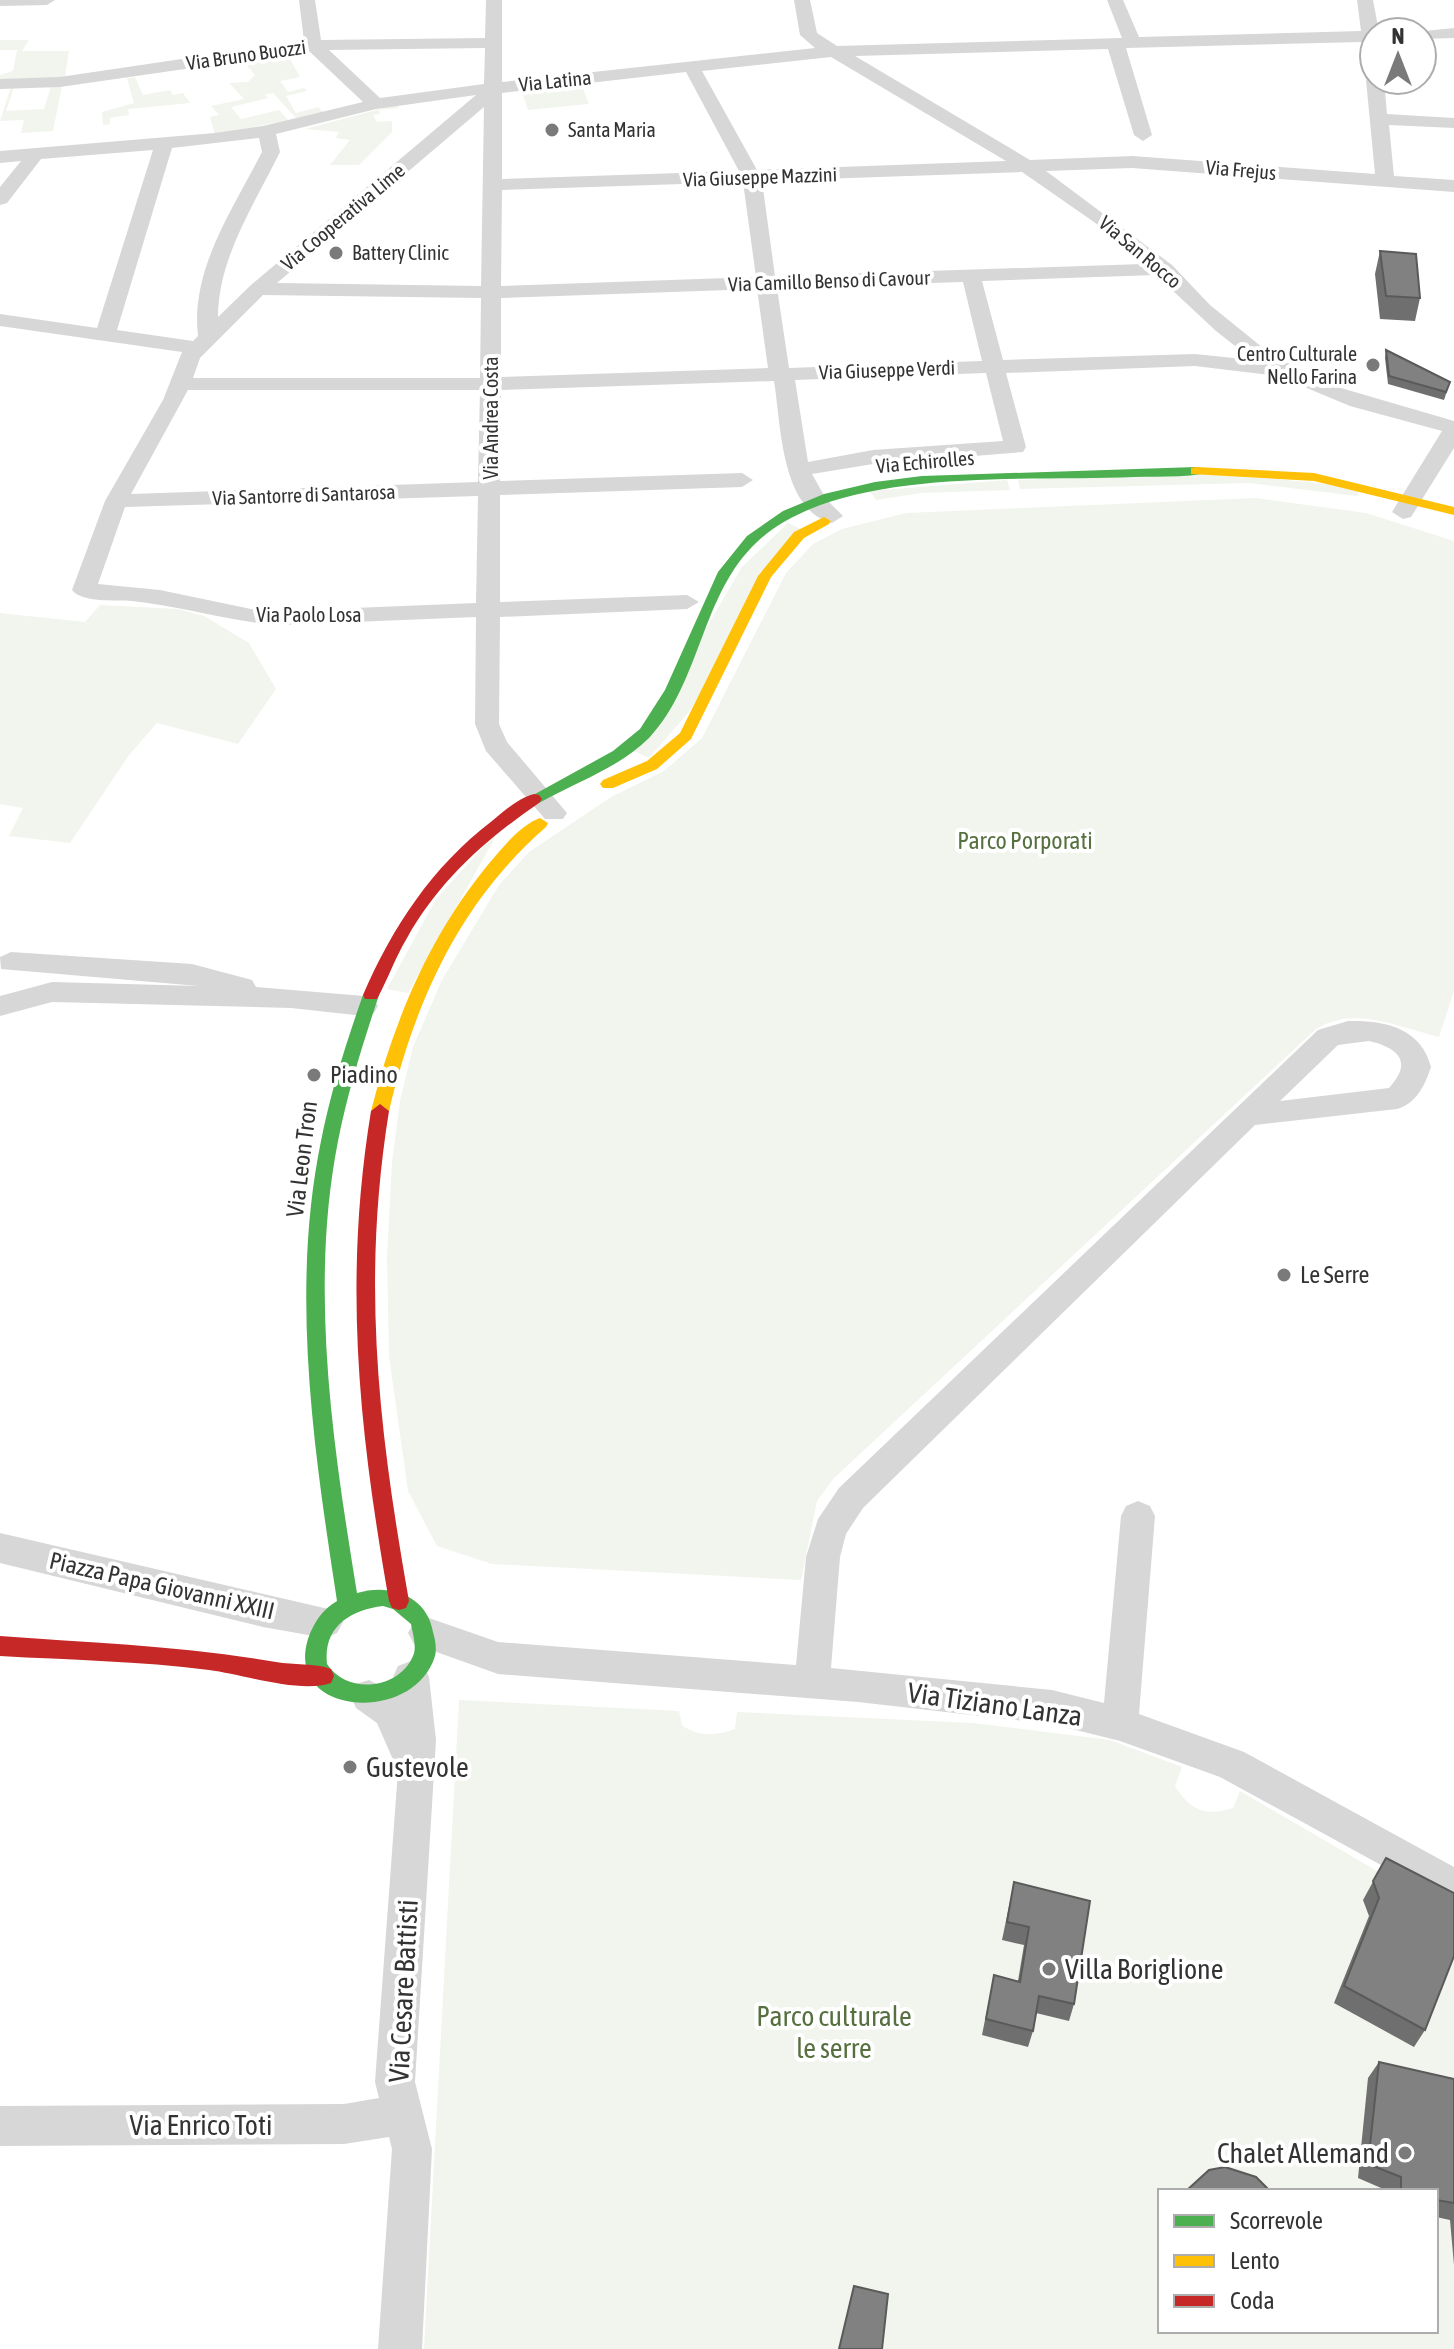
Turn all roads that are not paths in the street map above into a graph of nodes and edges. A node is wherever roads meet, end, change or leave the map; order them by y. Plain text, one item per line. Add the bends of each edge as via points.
1 (47, 0) edge
2 (307, 0) edge
3 (494, 0) edge
4 (802, 0) edge
5 (1115, 0) edge
6 (0, 1) edge
7 (1358, 36) edge
8 (1124, 41) junction
9 (494, 43) junction
10 (313, 45) junction
11 (834, 51) junction
12 (691, 66) junction
13 (0, 84) edge
14 (494, 89) junction
15 (1377, 96) edge
16 (376, 104) junction
17 (1379, 119) junction
18 (1454, 123) edge
19 (263, 132) junction
20 (1143, 135) dead end
21 (164, 144) junction
22 (35, 155) junction
23 (0, 157) edge
24 (1027, 168) junction
25 (752, 178) junction
26 (1385, 182) junction
27 (493, 185) junction
28 (1454, 186) edge
29 (0, 199) edge
30 (1165, 269) junction
31 (971, 276) junction
32 (765, 284) junction
33 (258, 289) junction
34 (492, 292) junction
35 (0, 320) edge
36 (106, 333) junction
37 (202, 342) junction
38 (995, 365) junction
39 (1283, 370) junction
40 (781, 374) junction
41 (182, 384) junction
42 (490, 384) junction
43 (1454, 429) edge
44 (798, 470) junction
45 (742, 480) dead end
46 (491, 489) junction
47 (1204, 491) dead end
48 (116, 501) junction
49 (813, 503) junction
50 (1407, 505) junction
51 (859, 510) dead end
52 (1454, 511) edge
53 (832, 516) junction
54 (1454, 527) edge
55 (687, 602) dead end
56 (488, 610) junction
57 (564, 801) junction
58 (6, 960) edge
59 (52, 992) junction
60 (291, 998) junction
61 (0, 1006) edge
62 (364, 1006) junction
63 (1250, 1115) junction
64 (1138, 1516) dead end
65 (0, 1548) edge
66 (399, 1601) junction
67 (323, 1626) junction
68 (426, 1633) junction
69 (0, 1646) edge
70 (265, 1651) dead end
71 (498, 1658) junction
72 (208, 1660) junction
73 (415, 1673) junction
74 (323, 1676) junction
75 (812, 1684) junction
76 (369, 1696) junction
77 (1120, 1724) junction
78 (415, 1775) junction
79 (1454, 1887) edge
80 (402, 2115) junction
81 (0, 2126) edge
82 (400, 2349) edge

1 - 6 street
2 - 10 street
3 - 9 street, Via Andrea Costa
4 - 11 street, Via San Rocco via 809,35
5 - 8 street
7 - 8 street, Via Latina
8 - 11 street, Via Latina
8 - 20 street
9 - 10 street, Via Bruno Buozzi
9 - 14 street, Via Andrea Costa
10 - 13 street, Via Bruno Buozzi via 60,82
10 - 16 street
11 - 12 street, Via Latina
11 - 24 street, Via San Rocco
12 - 14 street, Via Latina
12 - 25 street
14 - 16 street, Via Latina
14 - 27 street, Via Andrea Costa
14 - 33 street, Via Cooperativa Lime
15 - 17 street
16 - 19 street, Via Latina
17 - 18 street
17 - 26 street
19 - 21 street, Via Latina
19 - 37 street via 271,152 217,262
21 - 22 street, Via Latina
21 - 36 street
22 - 23 street, Via Latina
22 - 29 street
24 - 25 street, Via Giuseppe Mazzini
24 - 26 street, Via Frejus via 1132,162
24 - 30 street, Via San Rocco
25 - 27 street, Via Giuseppe Mazzini
25 - 32 street
26 - 28 street, Via Frejus
27 - 34 street, Via Andrea Costa
30 - 31 street, Via Camillo Benso di Cavour
30 - 39 street, Via San Rocco via 1223,327
31 - 32 street, Via Camillo Benso di Cavour
31 - 38 street
32 - 34 street, Via Camillo Benso di Cavour
32 - 40 street
33 - 34 street, Via Camillo Benso di Cavour
33 - 37 street, Via Cooperativa Lime
34 - 42 street, Via Andrea Costa
35 - 36 street
36 - 37 street
37 - 41 street via 190,356
38 - 39 street, Via Giuseppe Verdi via 1195,360
38 - 40 street, Via Giuseppe Verdi
38 - 44 street via 1015,447 873,457
39 - 43 street, Via San Rocco via 1350,398
40 - 42 street, Via Giuseppe Verdi
40 - 44 street
41 - 42 street, Via Giuseppe Verdi
41 - 48 street
42 - 46 street, Via Andrea Costa
43 - 50 street
44 - 49 street
45 - 46 street, Via Santorre di Santarosa
46 - 48 street, Via Santorre di Santarosa
46 - 56 street, Via Andrea Costa
47 - 50 street, Via Echirolles via 1310,493
48 - 56 street, Via Paolo Losa via 84,590 280,618
49 - 50 street, Via Echirolles via 858,490 925,481 1227,471 1296,475
49 - 53 street
49 - 57 street, Via Echirolles via 770,526 738,553 656,720 587,771
50 - 52 street, Via Echirolles
50 - 54 street, Via Echirolles
51 - 53 street
53 - 57 street via 799,535 765,576 686,736 652,765
55 - 56 street, Via Paolo Losa
56 - 57 street, Via Andrea Costa via 490,736
57 - 62 street, Via Leon Tron via 497,822 433,881
57 - 66 street via 508,845 458,916 389,1062 377,1120 368,1217 368,1360 388,1547
58 - 59 street
58 - 60 street via 192,974
59 - 60 street
59 - 61 street
60 - 62 street
62 - 67 street, Via Leon Tron via 345,1057 320,1182 315,1289 340,1568
63 - 63 street via 1397,1098 1412,1084 1413,1057 1395,1035 1367,1028 1344,1030 1328,1037
63 - 75 street via 851,1498 830,1529 823,1557
64 - 77 street
65 - 67 street, Piazza Papa Giovanni XXIII
66 - 67 street, Piazza Papa Giovanni XXIII via 374,1597
66 - 68 street via 421,1620
67 - 74 street via 315,1649
68 - 71 street, Via Tiziano Lanza
68 - 73 street via 426,1651
69 - 72 street, Piazza Papa Giovanni XXIII
70 - 72 street, Piazza Papa Giovanni XXIII
71 - 73 street, Via Tiziano Lanza
71 - 75 street, Via Tiziano Lanza
72 - 74 street, Piazza Papa Giovanni XXIII
73 - 76 street via 392,1691
73 - 78 street, Via Cesare Battisti
74 - 76 street, Piazza Papa Giovanni XXIII via 351,1695
75 - 77 street, Via Tiziano Lanza via 1052,1707
76 - 78 street, Via Cesare Battisti via 390,1712
77 - 79 street, Via Tiziano Lanza via 1231,1764
78 - 80 street, Via Cesare Battisti via 395,2082
80 - 81 street, Via Enrico Toti via 344,2124
80 - 82 street, Via Cesare Battisti via 412,2149

